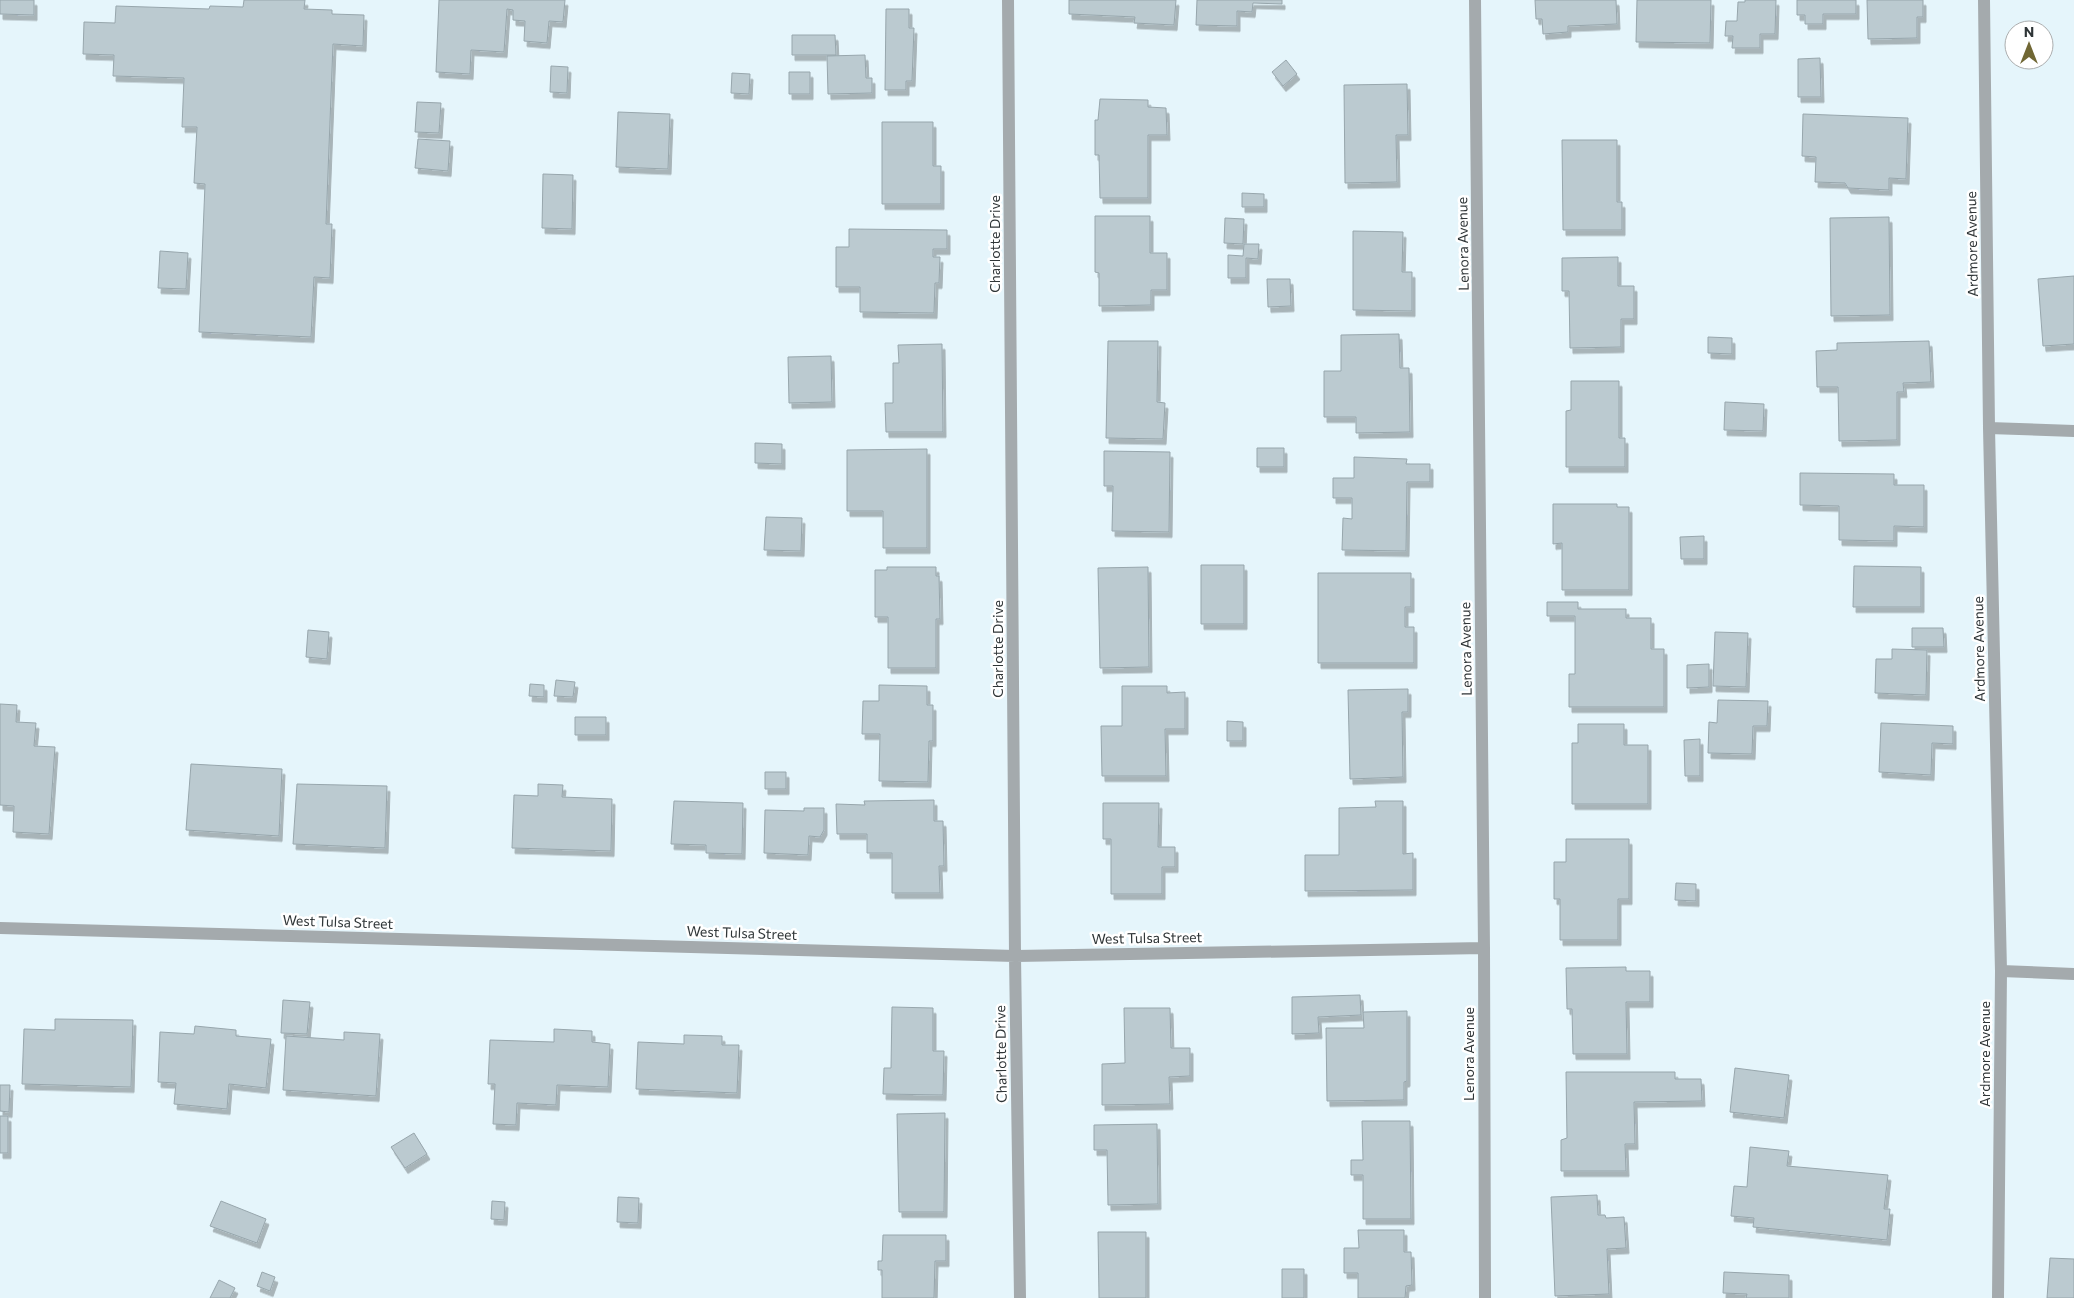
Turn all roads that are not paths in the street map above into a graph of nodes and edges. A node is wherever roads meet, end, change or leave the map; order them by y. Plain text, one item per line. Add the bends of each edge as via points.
1 (1008, 0) edge
2 (1475, 0) edge
3 (1984, 0) edge
4 (1989, 428) junction
5 (2074, 431) edge
6 (0, 928) edge
7 (1484, 948) junction
8 (1015, 956) junction
9 (2001, 971) junction
10 (2074, 974) edge
11 (1020, 1298) edge
12 (1485, 1298) edge
13 (1998, 1298) edge

1 - 8 street, Charlotte Drive
2 - 7 street, Lenora Avenue
3 - 4 street, Ardmore Avenue
4 - 5 street
4 - 9 street, Ardmore Avenue
6 - 8 street, West Tulsa Street
7 - 8 street, West Tulsa Street
7 - 12 street, Lenora Avenue
8 - 11 street, Charlotte Drive
9 - 10 street
9 - 13 street, Ardmore Avenue

